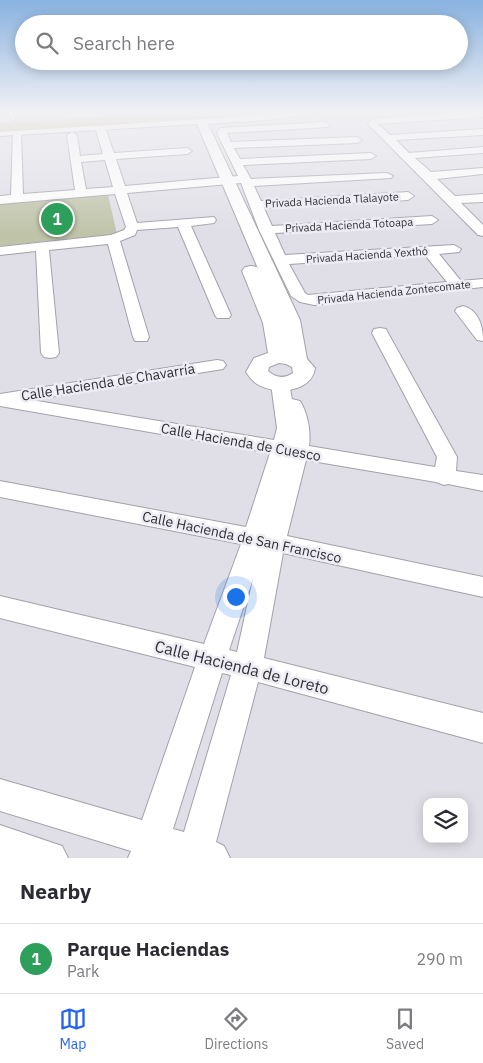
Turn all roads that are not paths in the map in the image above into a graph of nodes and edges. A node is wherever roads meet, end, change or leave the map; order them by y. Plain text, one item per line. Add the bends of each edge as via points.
1 (16, 152) edge
2 (75, 152) edge
3 (109, 152) edge
4 (119, 152) edge
5 (168, 152) edge
6 (208, 152) edge
7 (232, 152) edge
8 (402, 152) edge
9 (457, 152) edge
10 (371, 156) dead end
11 (406, 156) junction
12 (109, 157) junction
13 (122, 157) junction
14 (353, 157) junction
15 (76, 159) junction
16 (237, 162) junction
17 (483, 171) edge
18 (115, 175) junction
19 (387, 176) dead end
20 (428, 176) junction
21 (370, 177) junction
22 (221, 181) junction
23 (246, 181) junction
24 (133, 188) junction
25 (80, 193) junction
26 (408, 196) dead end
27 (125, 197) junction
28 (384, 198) junction
29 (483, 198) edge
30 (16, 199) junction
31 (0, 200) edge
32 (452, 200) junction
33 (255, 205) junction
34 (210, 220) dead end
35 (432, 220) dead end
36 (183, 222) junction
37 (406, 222) junction
38 (266, 230) junction
39 (483, 232) edge
40 (123, 234) junction
41 (42, 246) junction
42 (454, 249) dead end
43 (0, 251) edge
44 (429, 251) junction
45 (280, 260) junction
46 (483, 283) edge
47 (457, 285) junction
48 (463, 311) dead end
49 (223, 315) dead end
50 (380, 333) dead end
51 (483, 336) edge
52 (142, 337) dead end
53 (50, 353) dead end
54 (217, 365) dead end
55 (286, 371) joint
56 (0, 399) edge
57 (290, 450) junction
58 (444, 478) junction
59 (483, 484) edge
60 (0, 489) edge
61 (264, 540) junction
62 (483, 587) edge
63 (0, 608) edge
64 (212, 659) junction
65 (248, 667) junction
66 (483, 728) edge
67 (0, 795) edge
68 (0, 842) edge
69 (149, 849) edge
70 (200, 856) edge
71 (50, 858) edge

1 - 30 street
2 - 15 street
3 - 12 street
4 - 13 street
5 - 13 street
6 - 22 street
7 - 16 street
8 - 11 street
9 - 11 street
10 - 14 street
11 - 20 street
12 - 13 street
12 - 15 street
12 - 18 street
13 - 18 street
13 - 24 street
14 - 16 street
14 - 21 street
15 - 25 street
16 - 23 street
17 - 20 street
18 - 27 street
19 - 21 street
20 - 32 street
21 - 23 street
22 - 23 street
22 - 24 street
22 - 55 street via 290,320
23 - 33 street
24 - 27 street
25 - 27 street
25 - 30 street
26 - 28 street, Privada Hacienda Tlalayote
27 - 40 street
28 - 33 street, Privada Hacienda Tlalayote
28 - 37 street
29 - 32 street
30 - 31 street
32 - 39 street
33 - 38 street
34 - 36 street
35 - 37 street, Privada Hacienda Totoapa
36 - 40 street
36 - 49 street
37 - 38 street, Privada Hacienda Totoapa
38 - 45 street
40 - 41 street
40 - 52 street
41 - 43 street
41 - 53 street
42 - 44 street, Privada Hacienda Yexthó
44 - 45 street, Privada Hacienda Yexthó
44 - 47 street
45 - 47 street, Privada Hacienda Zontecomate via 299,296 305,299
46 - 47 street, Privada Hacienda Zontecomate
48 - 51 street
50 - 58 street via 447,458
54 - 56 street, Calle Hacienda de Chavarría
55 - 57 street via 286,428
56 - 57 street, Calle Hacienda de Cuesco
57 - 58 street, Calle Hacienda de Cuesco
57 - 61 street
58 - 59 street, Calle Hacienda de Cuesco
60 - 61 street, Calle Hacienda de San Francisco
61 - 62 street, Calle Hacienda de San Francisco
61 - 64 street
61 - 65 street
63 - 64 street, Calle Hacienda de Loreto
64 - 65 street, Calle Hacienda de Loreto
64 - 69 street
65 - 66 street, Calle Hacienda de Loreto
65 - 70 street
67 - 69 street
68 - 71 street
69 - 70 street

